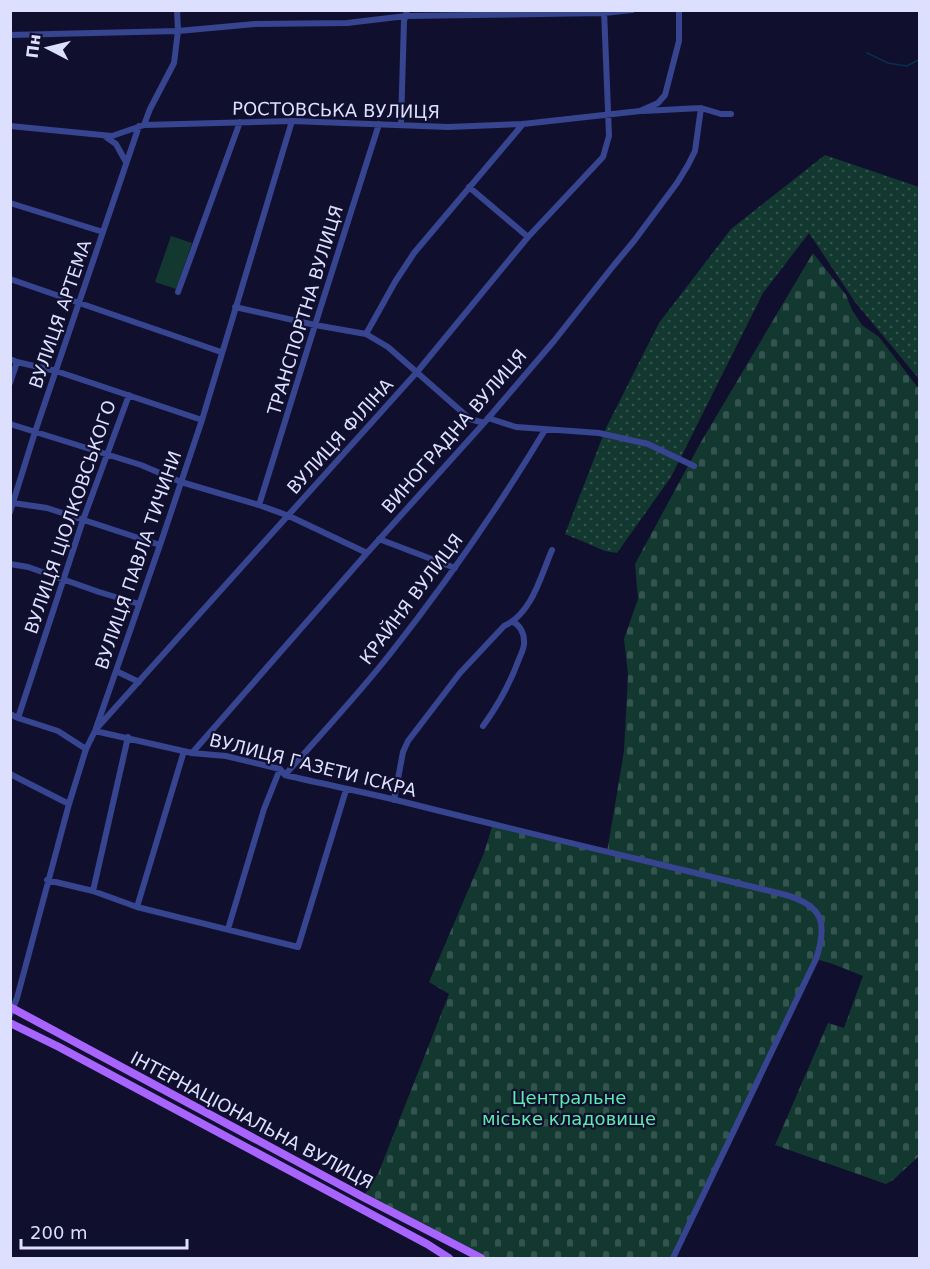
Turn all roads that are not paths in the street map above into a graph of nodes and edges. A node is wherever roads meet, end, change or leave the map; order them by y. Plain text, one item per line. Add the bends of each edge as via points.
1 (177, 10) edge
2 (632, 10) edge
3 (679, 10) edge
4 (604, 12) edge
5 (406, 13) edge
6 (178, 31) junction
7 (10, 35) edge
8 (701, 108) junction
9 (640, 111) junction
10 (731, 114) dead end
11 (608, 115) junction
12 (292, 121) junction
13 (240, 122) junction
14 (524, 123) junction
15 (379, 124) junction
16 (401, 124) junction
17 (10, 126) edge
18 (141, 126) junction
19 (121, 134) junction
20 (106, 137) junction
21 (116, 144) junction
22 (132, 146) junction
23 (126, 162) junction
24 (469, 187) junction
25 (10, 203) edge
26 (103, 232) junction
27 (528, 237) junction
28 (10, 279) edge
29 (178, 292) dead end
30 (79, 303) junction
31 (235, 307) junction
32 (315, 325) junction
33 (366, 334) junction
34 (221, 352) junction
35 (10, 359) edge
36 (18, 362) junction
37 (56, 371) junction
38 (417, 372) junction
39 (10, 383) edge
40 (129, 395) junction
41 (202, 420) junction
42 (486, 420) junction
43 (10, 424) edge
44 (545, 430) junction
45 (35, 432) junction
46 (106, 454) junction
47 (694, 466) dead end
48 (181, 482) junction
49 (13, 494) edge
50 (14, 503) junction
51 (259, 505) junction
52 (10, 512) edge
53 (289, 516) junction
54 (83, 519) junction
55 (379, 539) junction
56 (160, 545) junction
57 (552, 550) dead end
58 (367, 553) junction
59 (10, 564) edge
60 (455, 568) junction
61 (64, 579) junction
62 (139, 604) junction
63 (513, 622) junction
64 (116, 670) junction
65 (139, 682) junction
66 (10, 714) edge
67 (18, 718) junction
68 (483, 726) dead end
69 (95, 731) junction
70 (128, 737) junction
71 (86, 748) junction
72 (184, 751) junction
73 (192, 753) junction
74 (280, 769) junction
75 (10, 774) edge
76 (285, 775) junction
77 (346, 790) junction
78 (394, 800) junction
79 (69, 804) junction
80 (47, 880) junction
81 (93, 891) junction
82 (137, 907) junction
83 (228, 930) junction
84 (11, 1010) edge
85 (10, 1023) edge
86 (448, 1258) edge
87 (481, 1258) edge
88 (673, 1258) edge

1 - 6 street, ВУЛИЦЯ АРТЕМА
2 - 4 street
3 - 9 street via 679,41 665,95
4 - 5 street
4 - 11 street
5 - 6 street via 347,23 255,24
5 - 16 street
6 - 7 street
6 - 18 street, ВУЛИЦЯ АРТЕМА via 174,63
8 - 9 street
8 - 10 street
8 - 42 street, ВИНОГРАДНА ВУЛИЦЯ via 695,151 677,183 554,341
9 - 11 street, РОСТОВСЬКА ВУЛИЦЯ
11 - 14 street, РОСТОВСЬКА ВУЛИЦЯ
11 - 27 street, ВУЛИЦЯ ФІЛІНА via 609,136 603,157
12 - 13 street, РОСТОВСЬКА ВУЛИЦЯ
12 - 15 street, РОСТОВСЬКА ВУЛИЦЯ
12 - 31 street, ВУЛИЦЯ ПАВЛА ТИЧИНИ
13 - 18 street, РОСТОВСЬКА ВУЛИЦЯ
13 - 29 street
14 - 16 street, РОСТОВСЬКА ВУЛИЦЯ via 448,127
14 - 24 street
15 - 16 street, РОСТОВСЬКА ВУЛИЦЯ
15 - 32 street, ТРАНСПОРТНА ВУЛИЦЯ
17 - 20 street, РОСТОВСЬКА ВУЛИЦЯ
18 - 19 street, РОСТОВСЬКА ВУЛИЦЯ
18 - 22 street, ВУЛИЦЯ АРТЕМА
19 - 20 street, РОСТОВСЬКА ВУЛИЦЯ
19 - 21 street
19 - 22 street via 128,136
20 - 21 street
21 - 23 street
22 - 23 street, ВУЛИЦЯ АРТЕМА
23 - 26 street, ВУЛИЦЯ АРТЕМА
24 - 27 street
24 - 33 street via 414,253
25 - 26 street
26 - 30 street, ВУЛИЦЯ АРТЕМА
27 - 38 street, ВУЛИЦЯ ФІЛІНА
28 - 30 street
30 - 34 street
30 - 37 street, ВУЛИЦЯ АРТЕМА
31 - 32 street
31 - 34 street, ВУЛИЦЯ ПАВЛА ТИЧИНИ
32 - 33 street
32 - 51 street, ТРАНСПОРТНА ВУЛИЦЯ
33 - 38 street
34 - 41 street, ВУЛИЦЯ ПАВЛА ТИЧИНИ
35 - 36 street
36 - 37 street
36 - 39 street
37 - 40 street
37 - 45 street, ВУЛИЦЯ АРТЕМА
38 - 42 street via 470,419
38 - 53 street, ВУЛИЦЯ ФІЛІНА
40 - 41 street
40 - 46 street, ВУЛИЦЯ ЦІОЛКОВСЬКОГО
41 - 48 street, ВУЛИЦЯ ПАВЛА ТИЧИНИ
42 - 44 street
42 - 55 street, ВИНОГРАДНА ВУЛИЦЯ
43 - 45 street
44 - 47 street via 599,433 648,444
44 - 60 street, КРАЙНЯ ВУЛИЦЯ
45 - 46 street
45 - 49 street, ВУЛИЦЯ АРТЕМА
46 - 48 street
46 - 54 street, ВУЛИЦЯ ЦІОЛКОВСЬКОГО
48 - 51 street
48 - 56 street, ВУЛИЦЯ ПАВЛА ТИЧИНИ
49 - 50 street, ВУЛИЦЯ АРТЕМА
50 - 52 street, ВУЛИЦЯ АРТЕМА
50 - 54 street
51 - 53 street
53 - 58 street
53 - 65 street, ВУЛИЦЯ ФІЛІНА
54 - 56 street
54 - 61 street, ВУЛИЦЯ ЦІОЛКОВСЬКОГО
55 - 58 street, ВИНОГРАДНА ВУЛИЦЯ
55 - 60 street
56 - 62 street, ВУЛИЦЯ ПАВЛА ТИЧИНИ
57 - 63 street via 538,586
58 - 73 street, ВИНОГРАДНА ВУЛИЦЯ
59 - 61 street
60 - 76 street, КРАЙНЯ ВУЛИЦЯ via 389,655
61 - 62 street
61 - 67 street, ВУЛИЦЯ ЦІОЛКОВСЬКОГО
62 - 64 street, ВУЛИЦЯ ПАВЛА ТИЧИНИ
63 - 68 street via 522,630 525,643 502,699
63 - 78 street via 504,626 460,673 408,741
64 - 65 street
64 - 69 street, ВУЛИЦЯ ПАВЛА ТИЧИНИ
65 - 69 street, ВУЛИЦЯ ФІЛІНА
66 - 67 street
67 - 71 street via 58,731
69 - 70 street, ВУЛИЦЯ ГАЗЕТИ ІСКРА
69 - 71 street, ВУЛИЦЯ ПАВЛА ТИЧИНИ
70 - 72 street, ВУЛИЦЯ ГАЗЕТИ ІСКРА
70 - 81 street
71 - 79 street, ВУЛИЦЯ ПАВЛА ТИЧИНИ
72 - 73 street, ВУЛИЦЯ ГАЗЕТИ ІСКРА
72 - 82 street
73 - 74 street, ВУЛИЦЯ ГАЗЕТИ ІСКРА via 226,756
74 - 76 street, ВУЛИЦЯ ГАЗЕТИ ІСКРА
74 - 83 street
75 - 79 street
76 - 77 street, ВУЛИЦЯ ГАЗЕТИ ІСКРА
77 - 78 street, ВУЛИЦЯ ГАЗЕТИ ІСКРА
77 - 83 street via 298,947
78 - 88 street, ВУЛИЦЯ ГАЗЕТИ ІСКРА via 786,895 806,902 819,916 822,937 816,959
79 - 80 street, ВУЛИЦЯ ПАВЛА ТИЧИНИ
80 - 81 street
80 - 84 street, ВУЛИЦЯ ПАВЛА ТИЧИНИ
81 - 82 street
82 - 83 street
84 - 87 main road, ІНТЕРНАЦІОНАЛЬНА ВУЛИЦЯ
85 - 86 main road, ІНТЕРНАЦІОНАЛЬНА ВУЛИЦЯ

